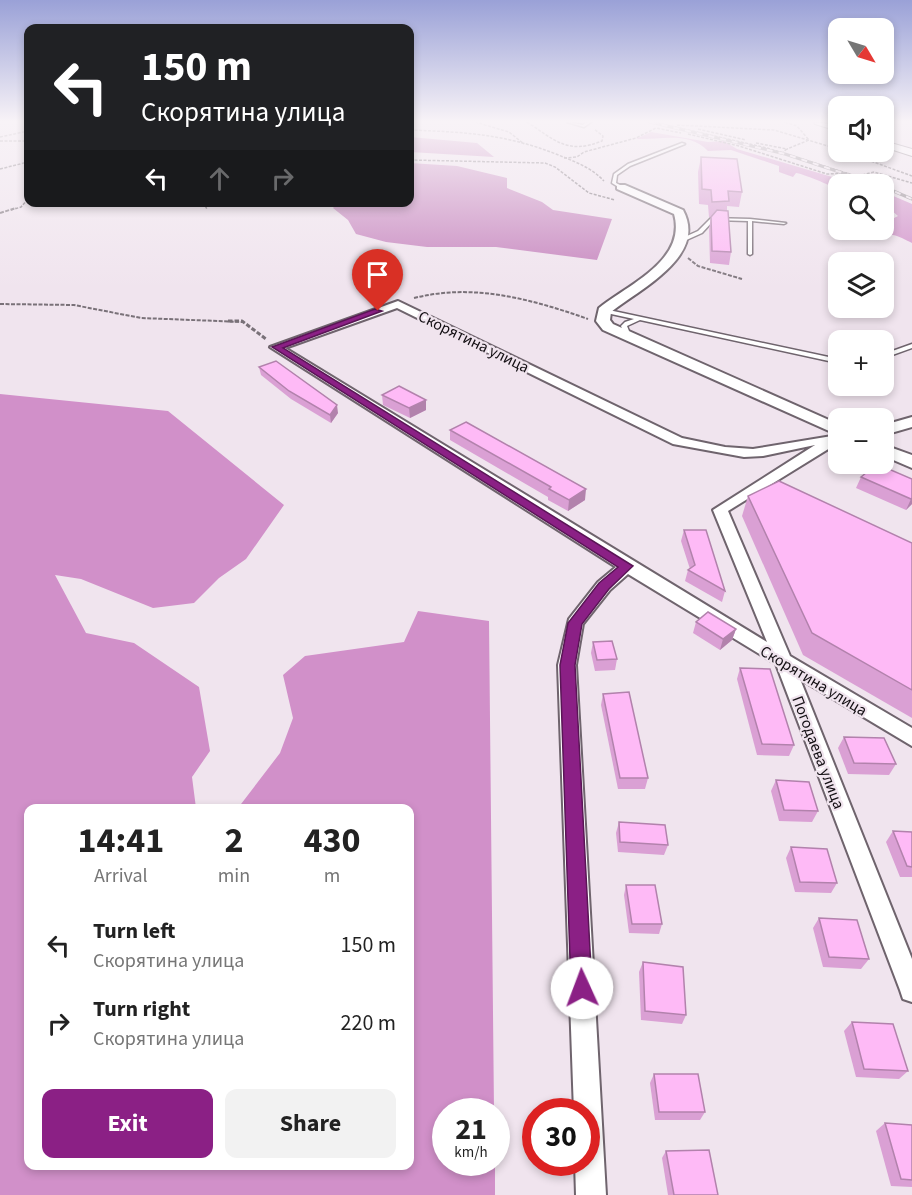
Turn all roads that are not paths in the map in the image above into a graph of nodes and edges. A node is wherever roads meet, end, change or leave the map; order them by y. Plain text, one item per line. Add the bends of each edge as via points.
1 (615, 178) edge
2 (621, 187) joint
3 (750, 220) junction
4 (784, 223) dead end
5 (680, 245) junction
6 (750, 254) dead end
7 (606, 319) junction
8 (641, 320) junction
9 (628, 336) junction
10 (912, 346) edge
11 (894, 352) edge
12 (828, 359) edge
13 (912, 422) edge
14 (894, 427) edge
15 (828, 432) edge
16 (828, 437) edge
17 (828, 441) edge
18 (894, 454) edge
19 (912, 462) edge
20 (765, 482) junction
21 (786, 492) edge
22 (627, 566) junction
23 (784, 662) junction
24 (912, 738) edge
25 (912, 990) edge
26 (591, 1195) edge

1 - 2 lane
2 - 5 street via 679,212
3 - 4 lane
3 - 5 lane via 713,219
3 - 6 lane
5 - 7 street
7 - 8 lane
7 - 9 street
8 - 9 lane via 627,323 624,331
8 - 12 lane
9 - 15 street
10 - 11 lane
13 - 14 street
16 - 22 street, Скорятина улица via 753,453 678,441 398,304 276,347
17 - 20 street, Погодаева улица
18 - 19 street
20 - 21 street
20 - 23 street, Погодаева улица via 720,510
22 - 23 street, Скорятина улица
22 - 26 street via 604,586 575,623 567,665
23 - 24 street, Скорятина улица
23 - 25 street, Погодаева улица

